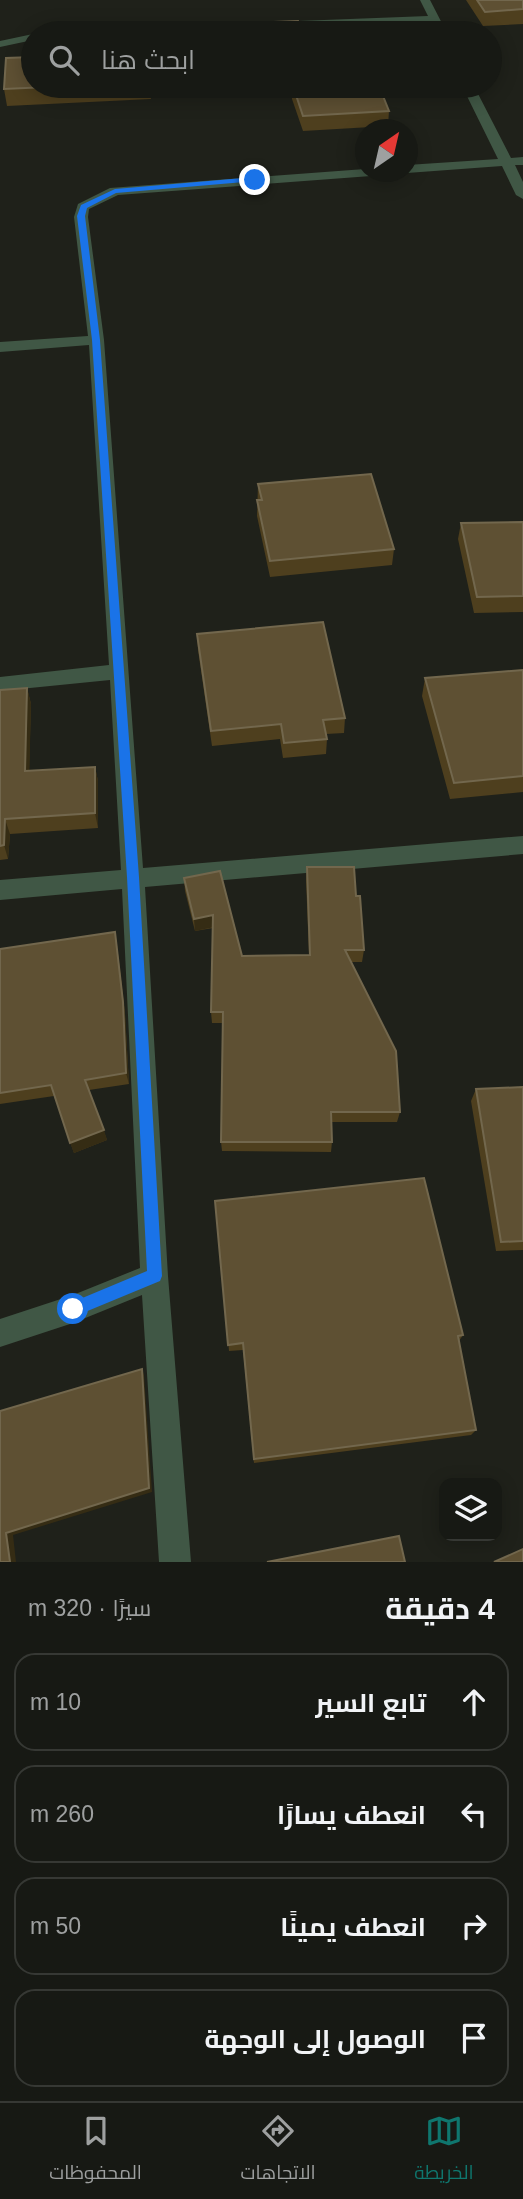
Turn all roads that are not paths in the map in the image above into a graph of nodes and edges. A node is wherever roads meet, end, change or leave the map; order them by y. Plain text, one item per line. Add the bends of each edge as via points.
1 (425, 0) edge
2 (435, 19) joint
3 (383, 21) edge
4 (21, 40) edge
5 (0, 44) edge
6 (474, 98) edge
7 (523, 161) edge
8 (506, 162) junction
9 (418, 168) edge
10 (355, 173) edge
11 (523, 194) edge
12 (96, 340) junction
13 (0, 347) edge
14 (117, 672) junction
15 (0, 684) edge
16 (523, 845) edge
17 (133, 877) junction
18 (0, 890) edge
19 (154, 1276) junction
20 (0, 1333) edge
21 (175, 1562) edge

1 - 2 street
2 - 3 street
4 - 5 street
6 - 8 street
7 - 8 street
8 - 9 street
8 - 11 street
10 - 12 street via 115,191 92,201 83,207 81,216
12 - 13 street
12 - 14 street
14 - 15 street
14 - 17 street
16 - 17 street
17 - 18 street
17 - 19 street
19 - 20 street
19 - 21 street

